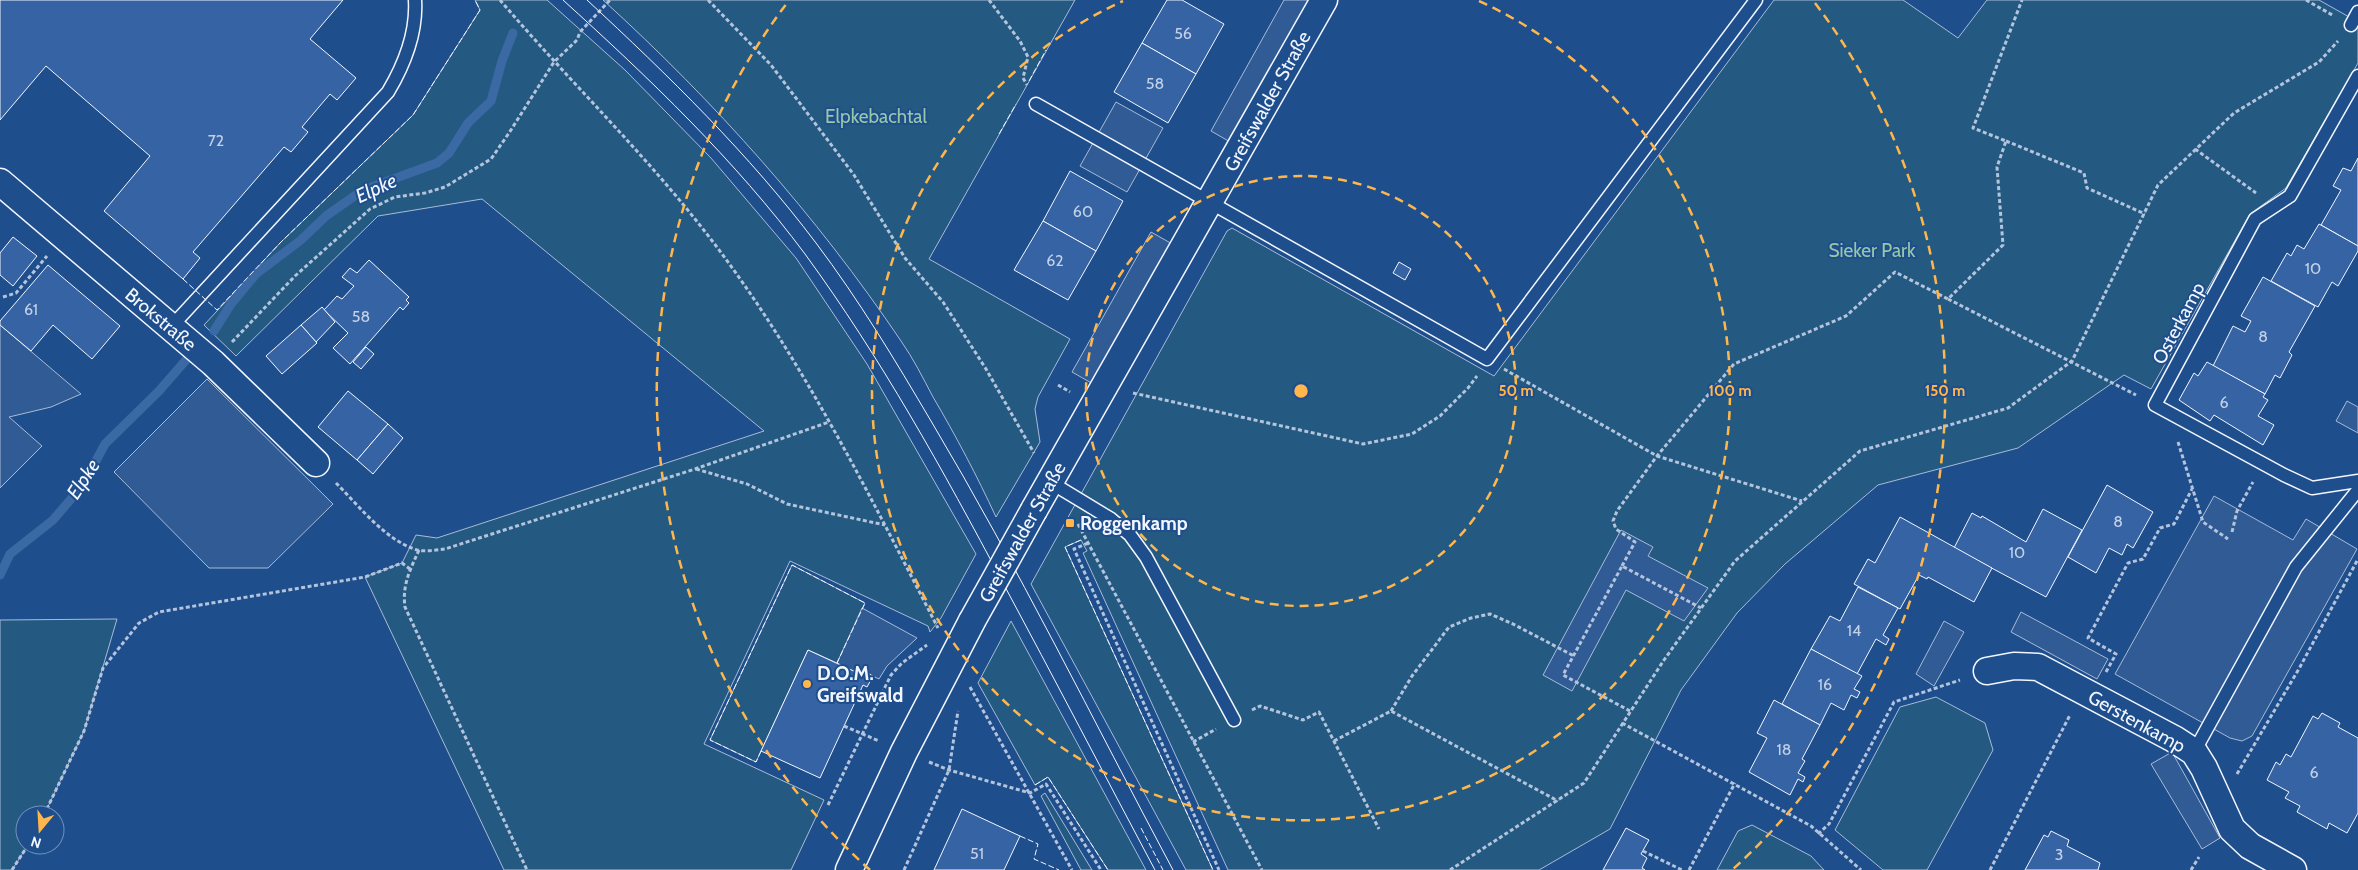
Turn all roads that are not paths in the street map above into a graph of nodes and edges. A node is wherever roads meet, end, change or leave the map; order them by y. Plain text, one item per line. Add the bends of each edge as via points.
1 (415, 0) edge
2 (1324, 0) edge
3 (1756, 0) edge
4 (2358, 12) edge
5 (2351, 25) road end
6 (2358, 76) edge
7 (1036, 104) road end
8 (0, 182) edge
9 (1210, 202) junction
10 (171, 327) junction
11 (316, 463) road end
12 (2358, 481) edge
13 (1050, 482) junction
14 (2358, 490) edge
15 (1987, 671) road end
16 (1234, 720) road end
17 (2194, 752) junction
18 (849, 870) edge
19 (2293, 870) edge

1 - 10 lane via 414,21 404,60 388,92
2 - 9 street, Greifswalder Straße
3 - 9 lane via 1487,359
4 - 5 lane
6 - 12 lane, Osterkamp via 2290,196 2255,219 2155,405 2312,488
7 - 9 lane
8 - 10 street, Brokstraße
9 - 13 street, Greifswalder Straße
10 - 11 street, Brokstraße
13 - 16 lane via 1111,519 1130,535 1146,557
13 - 18 street, Greifswalder Straße, bridge via 904,752
14 - 17 lane via 2296,567
15 - 17 street, Gerstenkamp via 2014,666 2038,668
17 - 19 street, Gerstenkamp via 2232,829 2250,846

